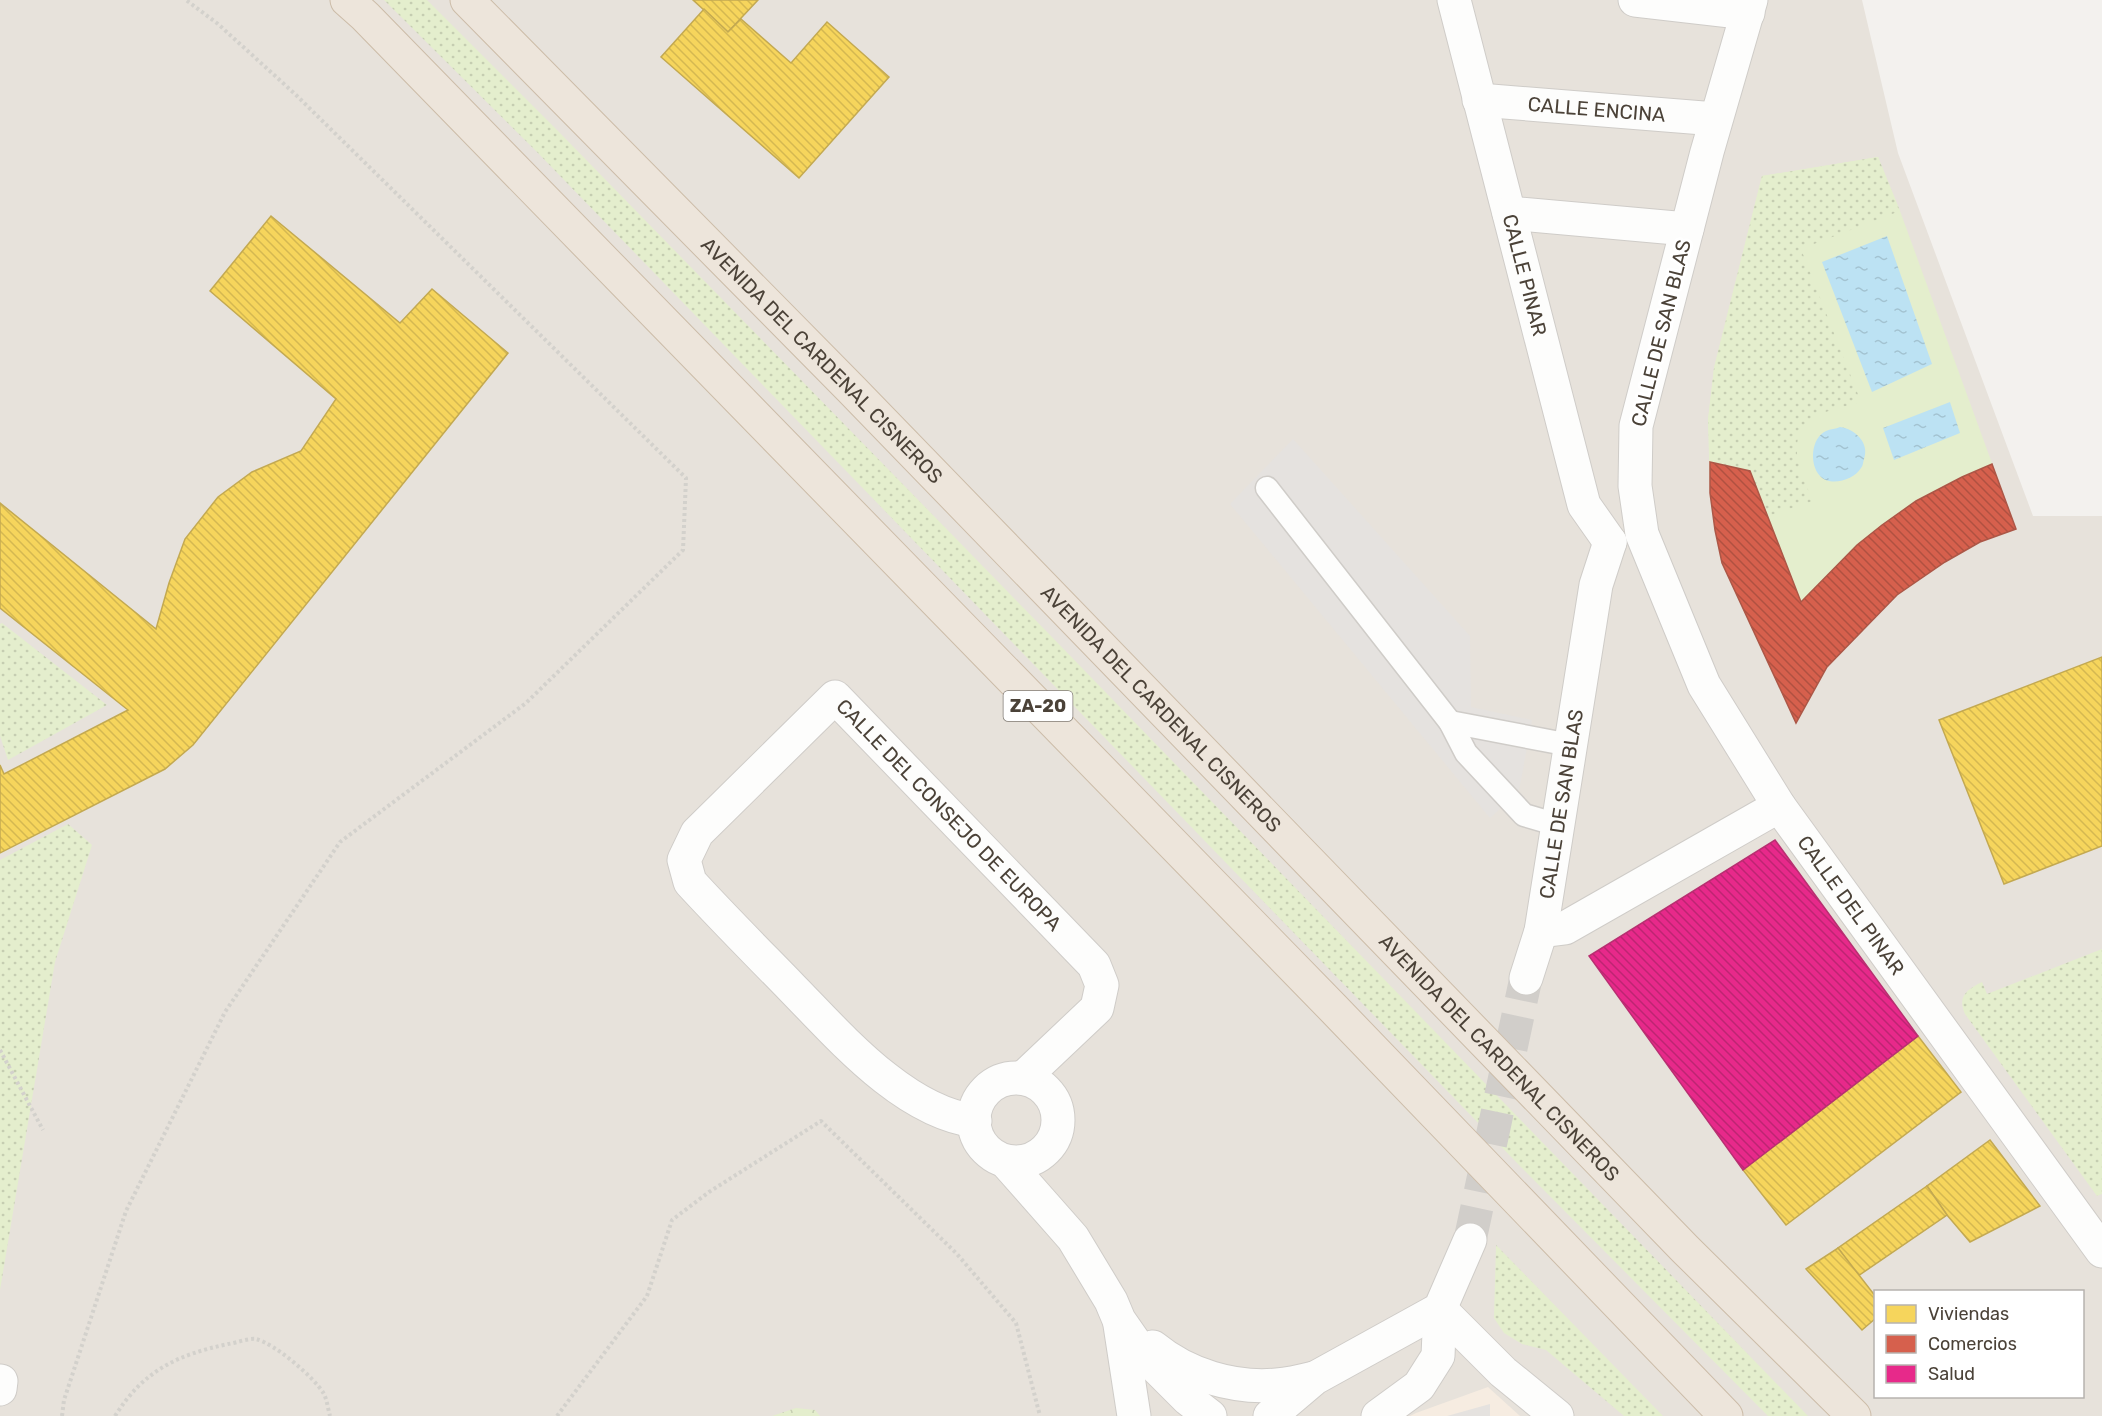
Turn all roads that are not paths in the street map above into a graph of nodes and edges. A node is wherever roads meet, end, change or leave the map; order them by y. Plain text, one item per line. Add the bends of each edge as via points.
1 (347, 0) edge
2 (467, 0) edge
3 (1454, 0) edge
4 (1635, 0) edge
5 (1750, 6) edge
6 (1479, 100) junction
7 (1716, 119) junction
8 (1509, 213) junction
9 (1687, 229) junction
10 (1267, 488) dead end
11 (1642, 534) junction
12 (1610, 542) junction
13 (1450, 722) junction
14 (1570, 746) junction
15 (1779, 806) junction
16 (1558, 825) junction
17 (1541, 931) junction
18 (1526, 978) tunnel mouth
19 (1023, 1078) junction
20 (975, 1121) junction
21 (1006, 1162) junction
22 (1470, 1240) tunnel mouth
23 (2102, 1251) edge
24 (1440, 1309) junction
25 (1119, 1320) junction
26 (1315, 1378) junction
27 (1134, 1416) edge
28 (1210, 1416) edge
29 (1270, 1416) edge
30 (1378, 1416) edge
31 (1557, 1416) edge
32 (1726, 1416) edge
33 (1854, 1416) edge

1 - 32 highway, ZA-20 via 1333,1008
2 - 33 highway, AVENIDA DEL CARDENAL CISNEROS via 851,389 1677,1241
3 - 6 street, CALLE PINAR
4 - 5 street
5 - 7 street, CALLE DE SAN BLAS
6 - 7 street, CALLE ENCINA
6 - 8 street, CALLE PINAR
7 - 9 street, CALLE DE SAN BLAS
8 - 9 street
8 - 12 street, CALLE PINAR via 1584,506
9 - 11 street, CALLE DE SAN BLAS via 1636,426 1635,486
10 - 13 lane
11 - 12 street
11 - 15 street, CALLE DEL PINAR via 1704,685
12 - 14 street, CALLE DE SAN BLAS via 1596,585
13 - 14 lane
13 - 16 lane via 1466,753 1524,815
14 - 16 street, CALLE DE SAN BLAS
15 - 17 street, CALLE DE SAN BLAS via 1565,928
15 - 23 street, CALLE DEL PINAR
16 - 17 street, CALLE DE SAN BLAS
17 - 18 street, CALLE DE SAN BLAS
19 - 20 street via 996,1082 984,1092 974,1113
19 - 20 street, CALLE DEL CONSEJO DE EUROPA via 1097,1008 1102,986 1094,964 835,697 697,833 684,860 690,882 879,1074 955,1119
19 - 21 street via 1037,1083 1052,1096 1059,1117 1057,1132 1051,1146 1039,1156 1025,1162
20 - 21 street via 975,1134 982,1147
21 - 25 street via 1073,1238
22 - 24 street
24 - 26 street
24 - 30 street via 1438,1356 1419,1386
24 - 31 street via 1503,1372
25 - 26 street via 1171,1362 1207,1376 1240,1385 1276,1385
25 - 27 street
25 - 28 street via 1142,1353
26 - 29 street

